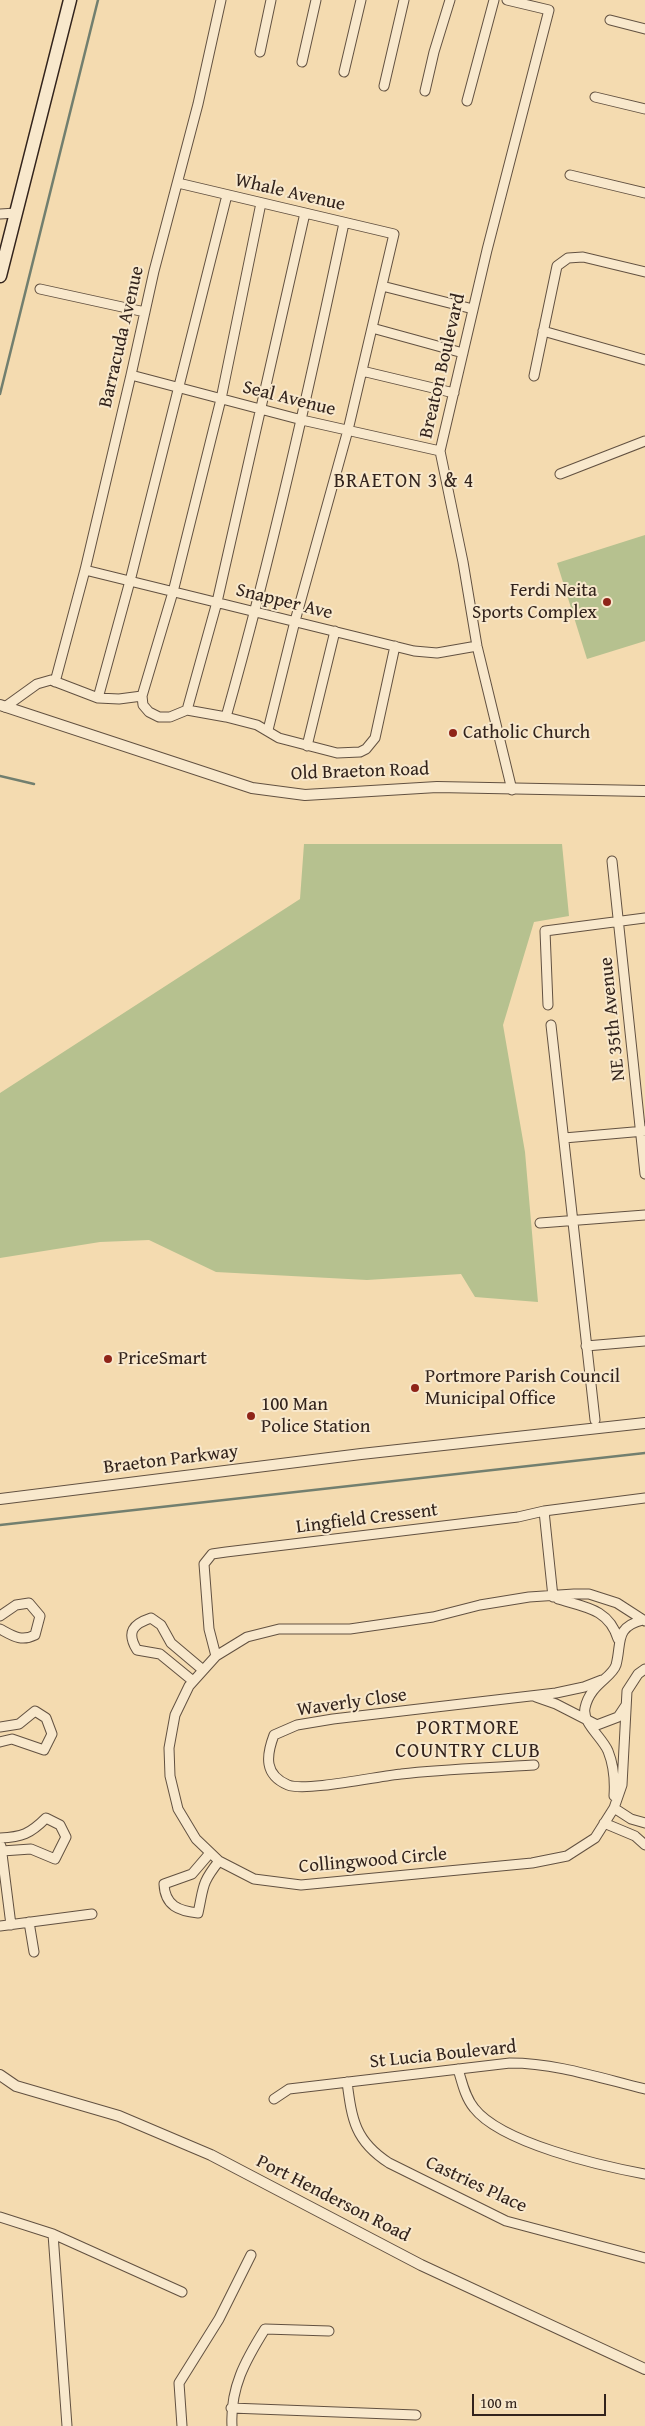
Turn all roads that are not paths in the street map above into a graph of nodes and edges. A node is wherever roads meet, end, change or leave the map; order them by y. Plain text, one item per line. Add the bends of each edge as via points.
1 (70, 0) edge
2 (222, 0) edge
3 (271, 0) edge
4 (316, 0) edge
5 (361, 0) edge
6 (404, 0) edge
7 (450, 0) edge
8 (494, 0) edge
9 (507, 0) edge
10 (525, 2) edge
11 (610, 20) dead end
12 (645, 29) edge
13 (260, 52) dead end
14 (302, 62) dead end
15 (344, 72) dead end
16 (384, 86) dead end
17 (425, 91) dead end
18 (595, 97) dead end
19 (466, 101) dead end
20 (645, 109) edge
21 (570, 174) dead end
22 (178, 183) junction
23 (645, 192) edge
24 (227, 195) junction
25 (261, 203) junction
26 (16, 213) junction
27 (305, 213) junction
28 (0, 214) edge
29 (344, 223) junction
30 (645, 272) edge
31 (0, 276) edge
32 (382, 286) junction
33 (40, 289) dead end
34 (473, 309) junction
35 (145, 312) junction
36 (372, 328) junction
37 (543, 331) junction
38 (463, 353) junction
39 (645, 360) edge
40 (362, 371) junction
41 (132, 376) junction
42 (534, 376) dead end
43 (178, 388) junction
44 (454, 393) junction
45 (221, 399) junction
46 (262, 409) junction
47 (302, 420) junction
48 (348, 430) junction
49 (645, 442) edge
50 (440, 451) junction
51 (560, 474) dead end
52 (85, 570) junction
53 (130, 581) junction
54 (173, 592) junction
55 (217, 602) junction
56 (256, 612) junction
57 (295, 621) junction
58 (335, 631) junction
59 (395, 646) junction
60 (477, 646) junction
61 (56, 682) junction
62 (142, 696) junction
63 (98, 698) junction
64 (2, 706) edge
65 (187, 710) junction
66 (226, 717) junction
67 (268, 730) junction
68 (307, 746) junction
69 (512, 790) junction
70 (645, 791) edge
71 (612, 862) dead end
72 (645, 918) edge
73 (620, 921) junction
74 (548, 1004) dead end
75 (551, 1025) dead end
76 (643, 1131) edge
77 (564, 1138) junction
78 (645, 1174) edge
79 (645, 1215) edge
80 (572, 1221) junction
81 (540, 1223) dead end
82 (645, 1341) edge
83 (586, 1346) junction
84 (595, 1420) dead end
85 (645, 1423) edge
86 (645, 1498) edge
87 (0, 1500) edge
88 (544, 1511) junction
89 (553, 1597) junction
90 (0, 1616) edge
91 (644, 1621) edge
92 (0, 1630) edge
93 (618, 1639) junction
94 (216, 1656) junction
95 (645, 1661) edge
96 (203, 1670) junction
97 (642, 1672) edge
98 (602, 1680) junction
99 (193, 1681) junction
100 (534, 1696) junction
101 (626, 1704) junction
102 (586, 1720) junction
103 (0, 1727) edge
104 (0, 1742) edge
105 (534, 1765) dead end
106 (614, 1808) junction
107 (604, 1823) junction
108 (645, 1823) edge
109 (0, 1838) edge
110 (645, 1845) edge
111 (2, 1851) junction
112 (210, 1853) junction
113 (219, 1861) junction
114 (92, 1914) dead end
115 (29, 1922) junction
116 (11, 1925) junction
117 (0, 1926) edge
118 (34, 1952) dead end
119 (458, 2069) junction
120 (0, 2075) edge
121 (347, 2082) junction
122 (645, 2089) edge
123 (274, 2099) dead end
124 (645, 2174) edge
125 (0, 2217) edge
126 (53, 2234) junction
127 (251, 2255) dead end
128 (645, 2258) edge
129 (182, 2292) dead end
130 (329, 2331) dead end
131 (645, 2369) edge
132 (231, 2408) junction
133 (416, 2415) dead end
134 (67, 2426) edge
135 (182, 2426) edge
136 (232, 2426) edge

1 - 26 main road
2 - 22 street, Barracuda Avenue
3 - 13 street
4 - 14 street
5 - 15 street
6 - 16 street
7 - 17 street
8 - 19 street
9 - 10 street
10 - 34 street, Breaton Boulevard via 549,10
11 - 12 street
18 - 20 street
21 - 23 street
22 - 24 street, Whale Avenue
22 - 35 street, Barracuda Avenue
24 - 25 street, Whale Avenue
24 - 43 street
25 - 27 street, Whale Avenue
25 - 45 street
26 - 28 street
26 - 31 main road
27 - 29 street, Whale Avenue
27 - 46 street
29 - 32 street, Whale Avenue via 394,234
29 - 47 street
30 - 37 street via 583,257 568,258 557,266 553,276
32 - 34 street
32 - 36 street
33 - 35 street
34 - 38 street, Breaton Boulevard
35 - 41 street, Barracuda Avenue
36 - 38 street
36 - 40 street
37 - 39 street
37 - 42 street
38 - 44 street, Breaton Boulevard
40 - 44 street
40 - 48 street
41 - 43 street, Seal Avenue
41 - 52 street, Barracuda Avenue
43 - 45 street, Seal Avenue
43 - 53 street
44 - 50 street, Breaton Boulevard
45 - 46 street, Seal Avenue
45 - 54 street
46 - 47 street, Seal Avenue
46 - 55 street
47 - 48 street, Seal Avenue
47 - 56 street
48 - 50 street, Seal Avenue
48 - 57 street
49 - 51 street
50 - 60 street, Breaton Boulevard
52 - 53 street, Snapper Ave
52 - 61 street, Barracuda Avenue
53 - 54 street, Snapper Ave
53 - 63 street
54 - 55 street, Snapper Ave
54 - 62 street
55 - 56 street, Snapper Ave
55 - 65 street
56 - 57 street, Snapper Ave
56 - 66 street
57 - 58 street, Snapper Ave
57 - 67 street
58 - 59 street, Snapper Ave
58 - 68 street
59 - 60 street, Snapper Ave via 437,653
59 - 68 street via 378,729 371,744 352,754
60 - 69 street, Breaton Boulevard
61 - 63 street
61 - 64 street via 37,684
62 - 63 street
62 - 65 street via 143,705 149,712 160,717 170,717
64 - 69 street, Old Braeton Road via 252,788 304,796 438,787
65 - 66 street
66 - 67 street
67 - 68 street via 279,738
69 - 70 street, Old Braeton Road
71 - 73 street, NE 35th Avenue
72 - 73 street
73 - 74 street via 545,931
73 - 76 street, NE 35th Avenue
75 - 77 street
76 - 77 street
76 - 78 street, NE 35th Avenue
77 - 80 street
79 - 80 street
80 - 81 street
80 - 83 street
82 - 83 street
83 - 84 street
85 - 87 street, Braeton Parkway via 351,1455
86 - 88 street, Lingfield Cressent
88 - 89 street
88 - 94 street, Lingfield Cressent via 518,1517 212,1554 204,1564 204,1583 209,1629
89 - 91 street, Collingwood Circle via 589,1594 618,1603
89 - 93 street, Collingwood Circle via 606,1617
89 - 94 street, Collingwood Circle via 529,1597 433,1617 350,1629 279,1629 246,1637
90 - 92 street via 16,1605 29,1603 40,1616 35,1635 26,1639 15,1638
91 - 93 street via 632,1623
93 - 98 street via 616,1666
94 - 96 street, Collingwood Circle
95 - 97 street, Collingwood Circle
96 - 99 street, Collingwood Circle
96 - 99 street via 172,1643 151,1618 137,1623 132,1632 137,1650 160,1654
97 - 101 street, Collingwood Circle via 627,1691
98 - 100 street, Waverly Close via 584,1688
98 - 102 street via 589,1694
99 - 112 street, Collingwood Circle via 175,1715 169,1748 170,1776 178,1809 196,1839
100 - 102 street, Waverly Close
100 - 105 street, Waverly Close via 297,1725 274,1735 267,1752 270,1768 277,1780 290,1787 401,1774
101 - 102 street, Collingwood Circle via 618,1717 610,1721 597,1725
101 - 106 street, Collingwood Circle via 622,1785
102 - 106 street via 602,1739 611,1758 615,1780
103 - 104 street via 19,1724 35,1711 46,1718 52,1734 44,1750 12,1740
106 - 107 street, Collingwood Circle
106 - 108 street
107 - 110 street via 635,1836
107 - 113 street, Collingwood Circle via 595,1838 567,1856 532,1863 365,1880 301,1885 282,1883 254,1879
109 - 111 street
109 - 111 street via 21,1837 46,1818 60,1825 66,1837 55,1859 31,1849
111 - 116 street
112 - 113 street, Collingwood Circle
112 - 113 street via 192,1874 164,1884 164,1894 171,1906 198,1913 201,1890
114 - 115 street
115 - 116 street
115 - 118 street
116 - 117 street
119 - 121 street, St Lucia Boulevard
119 - 122 street, St Lucia Boulevard via 510,2062 536,2063
119 - 124 street via 467,2097 486,2120 547,2150
120 - 131 street, Port Henderson Road via 16,2086 119,2116 211,2155 421,2265
121 - 123 street, St Lucia Boulevard via 289,2089
121 - 128 street, Castries Place via 352,2116 363,2142 389,2162 506,2221
125 - 126 street
126 - 129 street
126 - 134 street
127 - 135 street via 220,2319 179,2383
130 - 132 street via 264,2329 243,2365
132 - 133 street
132 - 136 street

